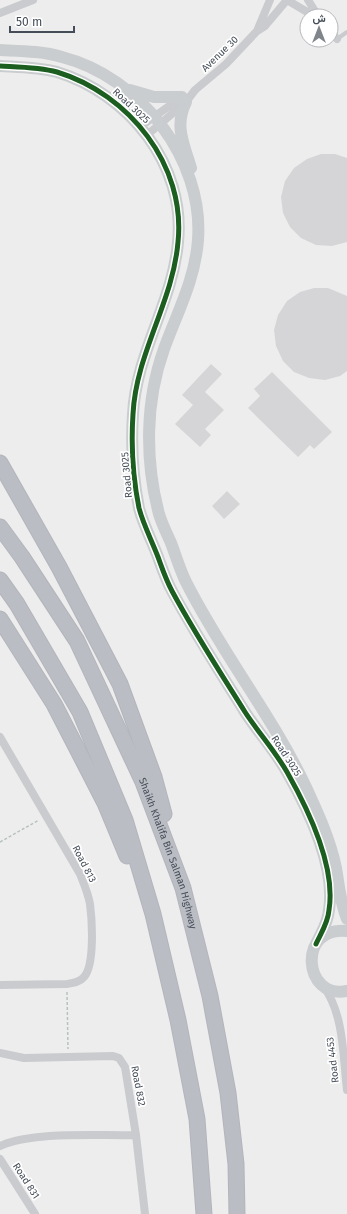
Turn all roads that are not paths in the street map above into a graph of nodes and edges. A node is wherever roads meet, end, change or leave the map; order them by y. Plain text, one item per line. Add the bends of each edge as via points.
1 (33, 0) edge
2 (270, 0) edge
3 (287, 0) edge
4 (300, 8) edge
5 (0, 13) edge
6 (257, 30) junction
7 (0, 50) edge
8 (0, 66) edge
9 (127, 89) junction
10 (184, 100) junction
11 (157, 120) junction
12 (144, 130) junction
13 (196, 203) junction
14 (0, 463) edge
15 (0, 527) edge
16 (0, 580) edge
17 (185, 581) junction
18 (170, 588) junction
19 (0, 619) edge
20 (251, 689) junction
21 (236, 697) junction
22 (274, 729) junction
23 (262, 736) junction
24 (0, 737) edge
25 (183, 888) junction
26 (152, 914) junction
27 (347, 919) edge
28 (347, 931) edge
29 (316, 944) junction
30 (321, 983) junction
31 (0, 985) edge
32 (347, 990) edge
33 (0, 1053) edge
34 (347, 1090) edge
35 (136, 1135) junction
36 (0, 1146) edge
37 (0, 1159) edge
38 (36, 1214) edge
39 (145, 1214) edge
40 (204, 1214) edge
41 (237, 1214) edge

1 - 5 street
2 - 6 street, Avenue 30
3 - 4 street, Avenue 30
3 - 6 street, Avenue 30 via 265,26
6 - 10 street, Avenue 30 via 226,64
7 - 9 street, Road 3025 via 31,51 63,57 96,70
8 - 12 street, Road 3025 via 56,72 86,83 111,98
9 - 10 street via 154,97
9 - 11 street, Road 3025
10 - 11 street, Avenue 30
10 - 13 street via 180,126 192,170
11 - 12 street, Avenue 30
11 - 13 street, Road 3025 via 188,175
12 - 18 street, Road 3025 via 159,154 170,179 177,206 179,241 170,285 146,349 138,379 133,412 134,462 140,510
13 - 17 street, Road 3025 via 198,242 189,287 157,372 148,452 160,518
14 - 25 highway via 59,566 120,684 154,777
15 - 25 highway, Shaikh Khalifa Bin Salman Highway via 22,556 77,642 143,782
16 - 26 highway via 17,604 80,712 126,820
17 - 18 street
17 - 20 street, Road 3025
18 - 21 street, Road 3025
19 - 26 highway via 61,718 105,803
20 - 21 street
20 - 22 street, Road 3025
21 - 23 street, Road 3025
22 - 23 street
22 - 27 street, Road 3025 via 304,784 328,839
23 - 29 street, Road 3025 via 287,771 319,838 325,861 331,898 326,923
24 - 31 street, Road 813 via 80,874 91,912 89,968 84,977 67,984
25 - 41 highway, Shaikh Khalifa Bin Salman Highway via 210,996 228,1093 236,1164
26 - 40 highway via 178,1020 197,1119
28 - 29 street via 331,932 322,936
29 - 30 street, Road 3025 via 311,954 311,964 314,975
30 - 32 street via 336,991
30 - 34 street, Road 4453 via 334,1004 341,1034
33 - 35 street, Road 832 via 24,1058 113,1056 122,1060
35 - 36 street via 33,1138 14,1140
35 - 39 street, Road 832
37 - 38 street, Road 831

